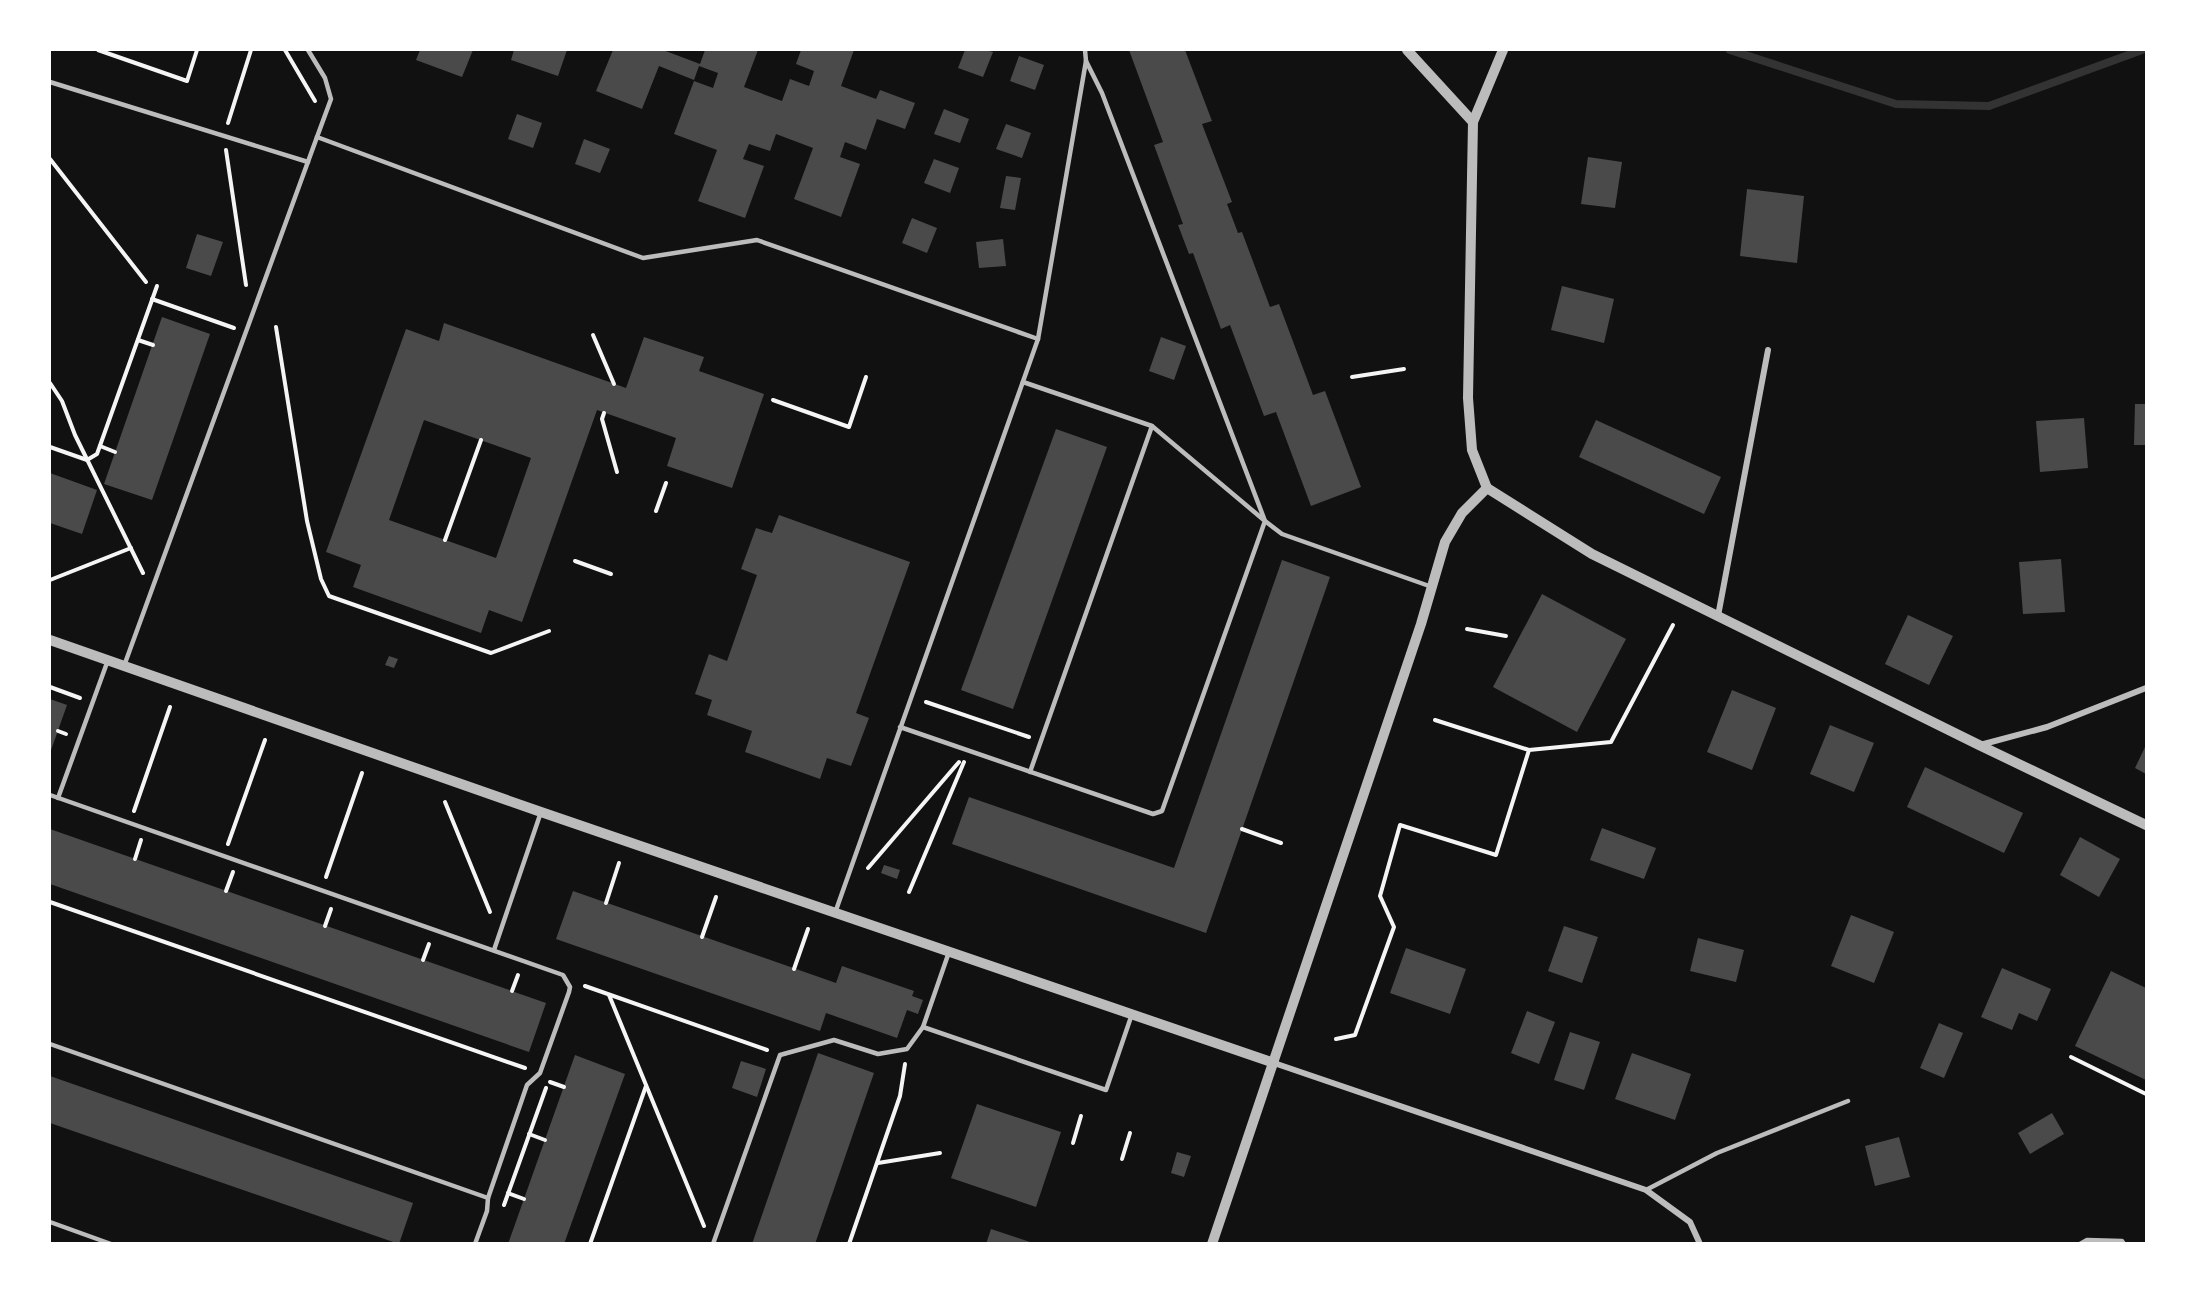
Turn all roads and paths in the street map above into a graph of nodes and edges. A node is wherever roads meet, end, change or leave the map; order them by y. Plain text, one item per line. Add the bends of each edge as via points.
1 (98, 50) edge
2 (197, 50) edge
3 (251, 50) edge
4 (285, 50) edge
5 (308, 50) edge
6 (1085, 50) edge
7 (1407, 50) edge
8 (1503, 50) edge
9 (1086, 61) junction
10 (50, 82) edge
11 (324, 118) junction
12 (1473, 122) junction
13 (224, 136) junction
14 (317, 137) junction
15 (50, 159) edge
16 (308, 162) junction
17 (146, 282) dead end
18 (157, 286) dead end
19 (152, 299) junction
20 (251, 319) junction
21 (276, 327) dead end
22 (246, 332) junction
23 (593, 335) dead end
24 (1038, 339) junction
25 (138, 340) junction
26 (153, 345) dead end
27 (1768, 350) dead end
28 (1404, 369) dead end
29 (866, 377) dead end
30 (1352, 377) dead end
31 (1023, 382) junction
32 (50, 383) edge
33 (614, 384) dead end
34 (773, 400) dead end
35 (604, 413) dead end
36 (1152, 426) junction
37 (481, 440) dead end
38 (100, 446) junction
39 (50, 447) edge
40 (115, 452) dead end
41 (87, 460) junction
42 (617, 471) dead end
43 (666, 483) dead end
44 (1487, 488) junction
45 (656, 511) dead end
46 (1265, 521) junction
47 (445, 540) dead end
48 (130, 548) junction
49 (575, 561) dead end
50 (611, 574) dead end
51 (50, 580) edge
52 (1432, 586) junction
53 (152, 590) junction
54 (1718, 616) junction
55 (1673, 625) dead end
56 (1467, 629) dead end
57 (549, 631) dead end
58 (1506, 636) dead end
59 (50, 640) edge
60 (108, 660) junction
61 (124, 666) junction
62 (50, 687) edge
63 (2146, 688) edge
64 (86, 700) dead end
65 (921, 700) dead end
66 (170, 707) dead end
67 (1435, 720) dead end
68 (900, 727) junction
69 (1036, 739) dead end
70 (265, 740) dead end
71 (1979, 745) junction
72 (969, 750) junction
73 (1529, 750) junction
74 (1030, 772) junction
75 (362, 773) dead end
76 (50, 795) edge
77 (58, 798) junction
78 (445, 802) dead end
79 (541, 812) junction
80 (130, 823) junction
81 (2146, 825) edge
82 (1242, 830) dead end
83 (142, 837) dead end
84 (1281, 843) dead end
85 (224, 856) junction
86 (135, 859) dead end
87 (620, 863) dead end
88 (234, 869) dead end
89 (862, 875) dead end
90 (322, 890) junction
91 (226, 891) dead end
92 (909, 892) dead end
93 (716, 897) dead end
94 (50, 902) edge
95 (606, 903) dead end
96 (333, 904) dead end
97 (835, 913) junction
98 (326, 926) dead end
99 (808, 928) dead end
100 (500, 934) junction
101 (702, 937) dead end
102 (430, 938) dead end
103 (494, 950) junction
104 (949, 952) junction
105 (423, 960) dead end
106 (520, 969) dead end
107 (794, 969) dead end
108 (567, 980) junction
109 (512, 991) dead end
110 (609, 995) junction
111 (1132, 1014) junction
112 (923, 1027) junction
113 (1336, 1040) dead end
114 (50, 1044) edge
115 (907, 1049) junction
116 (780, 1055) junction
117 (2071, 1057) dead end
118 (1274, 1063) junction
119 (552, 1071) dead end
120 (540, 1073) junction
121 (646, 1085) junction
122 (2146, 1094) edge
123 (1848, 1101) dead end
124 (1081, 1116) dead end
125 (512, 1128) junction
126 (1130, 1132) dead end
127 (529, 1134) junction
128 (545, 1140) dead end
129 (1073, 1143) dead end
130 (940, 1153) dead end
131 (1122, 1159) dead end
132 (878, 1163) junction
133 (1646, 1190) junction
134 (488, 1198) junction
135 (501, 1213) dead end
136 (50, 1222) edge
137 (706, 1233) dead end
138 (111, 1244) edge
139 (475, 1244) edge
140 (590, 1244) edge
141 (713, 1244) edge
142 (849, 1244) edge
143 (1212, 1244) edge
144 (1700, 1244) edge
145 (2080, 1244) edge
146 (2124, 1244) edge

1 - 2 path via 187,81
3 - 13 path
4 - 11 path
5 - 11 lane via 325,78 331,99
6 - 9 lane
7 - 12 street
8 - 12 street
9 - 24 lane
9 - 46 lane via 1102,93
10 - 13 lane
11 - 14 lane
12 - 44 street via 1468,398 1472,450
13 - 16 lane
13 - 20 path
14 - 16 lane
14 - 24 lane via 643,258 757,240
15 - 17 path
16 - 20 lane
18 - 19 path
19 - 22 path
19 - 25 path
20 - 22 lane
21 - 57 path via 307,521 329,596 491,653
22 - 53 lane
23 - 33 path
24 - 31 lane
25 - 26 path
25 - 38 path
27 - 54 street
28 - 30 path
29 - 34 path via 849,427
31 - 36 lane
31 - 68 lane
32 - 41 path via 62,401
35 - 42 path via 602,419
36 - 46 lane
36 - 74 lane
37 - 47 path
38 - 40 path
38 - 41 path via 97,454
39 - 41 path
41 - 48 path
43 - 45 path
44 - 52 street via 1462,513 1445,542
44 - 54 street via 1592,554
46 - 52 lane via 1282,534
46 - 74 lane via 1162,811 1154,814
48 - 51 path
48 - 53 path
49 - 50 path
52 - 118 street
53 - 61 lane
54 - 71 street
55 - 73 path via 1611,742
56 - 58 path
59 - 60 street
60 - 61 street
60 - 77 lane
61 - 79 street
62 - 64 path
63 - 71 street via 2047,727
65 - 69 path
66 - 80 path
67 - 73 path
68 - 72 lane
68 - 97 lane
70 - 85 path
71 - 81 street
72 - 74 lane
72 - 89 path
72 - 92 path
73 - 113 path via 1496,855 1400,825 1380,896 1394,927 1355,1035
75 - 90 path
76 - 77 lane
77 - 80 lane
78 - 100 path
79 - 97 street
79 - 100 lane
80 - 85 lane
82 - 84 path
83 - 86 path
85 - 90 lane
87 - 95 path
88 - 91 path
90 - 103 lane
93 - 101 path
94 - 120 path
96 - 98 path
97 - 104 street
99 - 107 path
100 - 103 lane
102 - 105 path
103 - 108 lane via 563,975
104 - 111 street
104 - 112 lane
106 - 109 path
108 - 110 path
108 - 120 lane via 569,992
110 - 116 path
110 - 121 path
111 - 112 lane via 1106,1090
111 - 118 street
112 - 115 lane
114 - 134 lane
115 - 116 lane via 878,1054 834,1040
115 - 132 path via 900,1096
116 - 141 lane
117 - 122 path
118 - 133 street
118 - 143 street
119 - 127 path
120 - 125 lane via 527,1085
121 - 137 path
121 - 140 path
123 - 133 lane via 1717,1153
124 - 129 path
125 - 127 path
125 - 134 lane
126 - 131 path
127 - 128 path
127 - 135 path
130 - 132 path
132 - 142 path
133 - 144 street via 1690,1222
134 - 139 lane
136 - 138 lane
145 - 146 lane via 2087,1240

